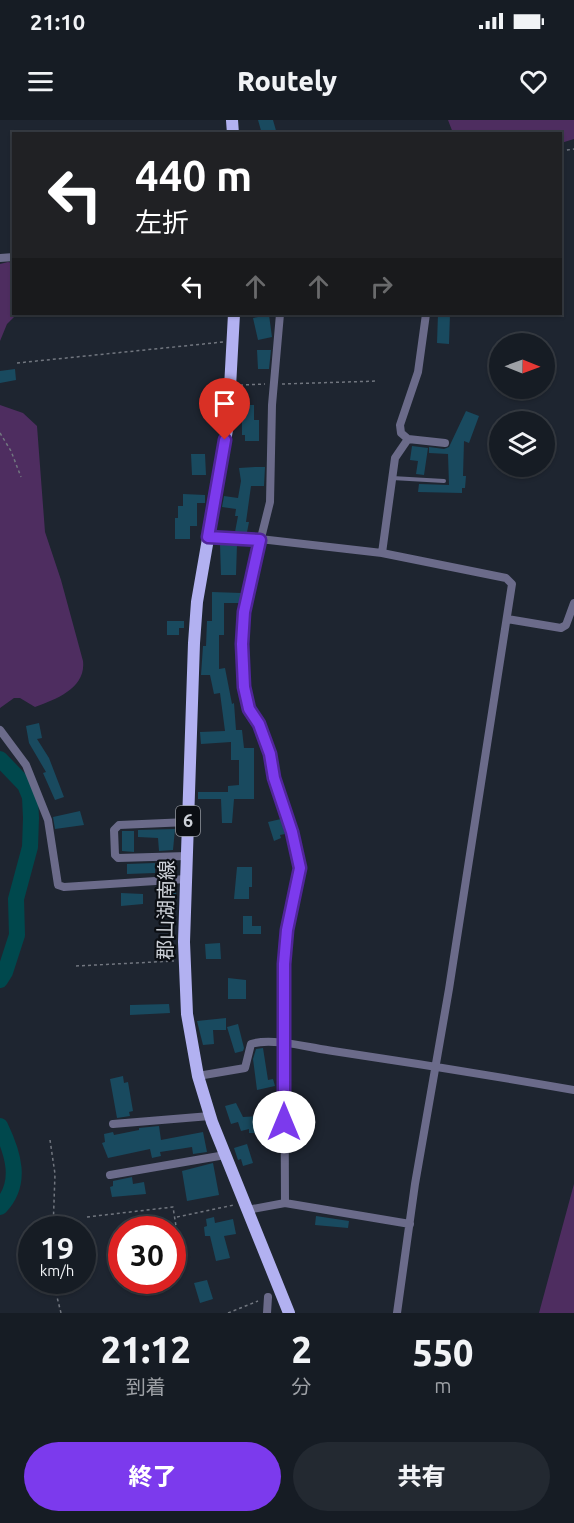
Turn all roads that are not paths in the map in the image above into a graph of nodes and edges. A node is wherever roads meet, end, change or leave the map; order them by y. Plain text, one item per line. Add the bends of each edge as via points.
1 (234, 315) edge
2 (280, 315) edge
3 (426, 315) edge
4 (408, 439) junction
5 (446, 443) dead end
6 (391, 477) junction
7 (444, 481) dead end
8 (208, 537) junction
9 (260, 540) junction
10 (382, 553) junction
11 (574, 603) edge
12 (507, 619) junction
13 (0, 730) edge
14 (188, 822) junction
15 (187, 856) junction
16 (186, 879) junction
17 (284, 1044) junction
18 (436, 1066) junction
19 (198, 1076) junction
20 (574, 1090) edge
21 (210, 1116) junction
22 (113, 1124) dead end
23 (225, 1155) junction
24 (110, 1175) dead end
25 (285, 1203) junction
26 (245, 1206) junction
27 (410, 1224) junction
28 (268, 1297) road end
29 (267, 1313) edge
30 (289, 1313) edge
31 (397, 1313) edge

1 - 8 main road, 郡山湖南線 / 6 via 228,424
2 - 9 street via 273,384 270,502
3 - 4 street via 418,372 400,425 401,433
4 - 5 street
4 - 6 street via 395,458
6 - 7 lane
6 - 10 street
8 - 9 street
8 - 14 main road, 郡山湖南線 / 6 via 194,643
9 - 10 street
9 - 17 street via 244,612 244,687 249,709 270,754 300,868 287,930
10 - 12 street via 506,578 512,584
11 - 12 street via 566,625 561,628
12 - 18 street
13 - 16 street via 26,765 48,820 58,885
14 - 15 main road, 郡山湖南線 / 6
14 - 15 street via 119,825 114,830 118,858
15 - 16 main road, 郡山湖南線 / 6
16 - 19 main road, 郡山湖南線 / 6 via 187,1014
17 - 18 street
17 - 19 street via 254,1043 245,1068
17 - 25 street
18 - 20 street
18 - 27 street
19 - 21 main road, 郡山湖南線 / 6
21 - 22 street
21 - 23 main road, 郡山湖南線 / 6
23 - 24 street
23 - 26 main road, 郡山湖南線 / 6
25 - 26 street
25 - 27 street
26 - 30 main road, 郡山湖南線 / 6
27 - 31 street
28 - 29 street

